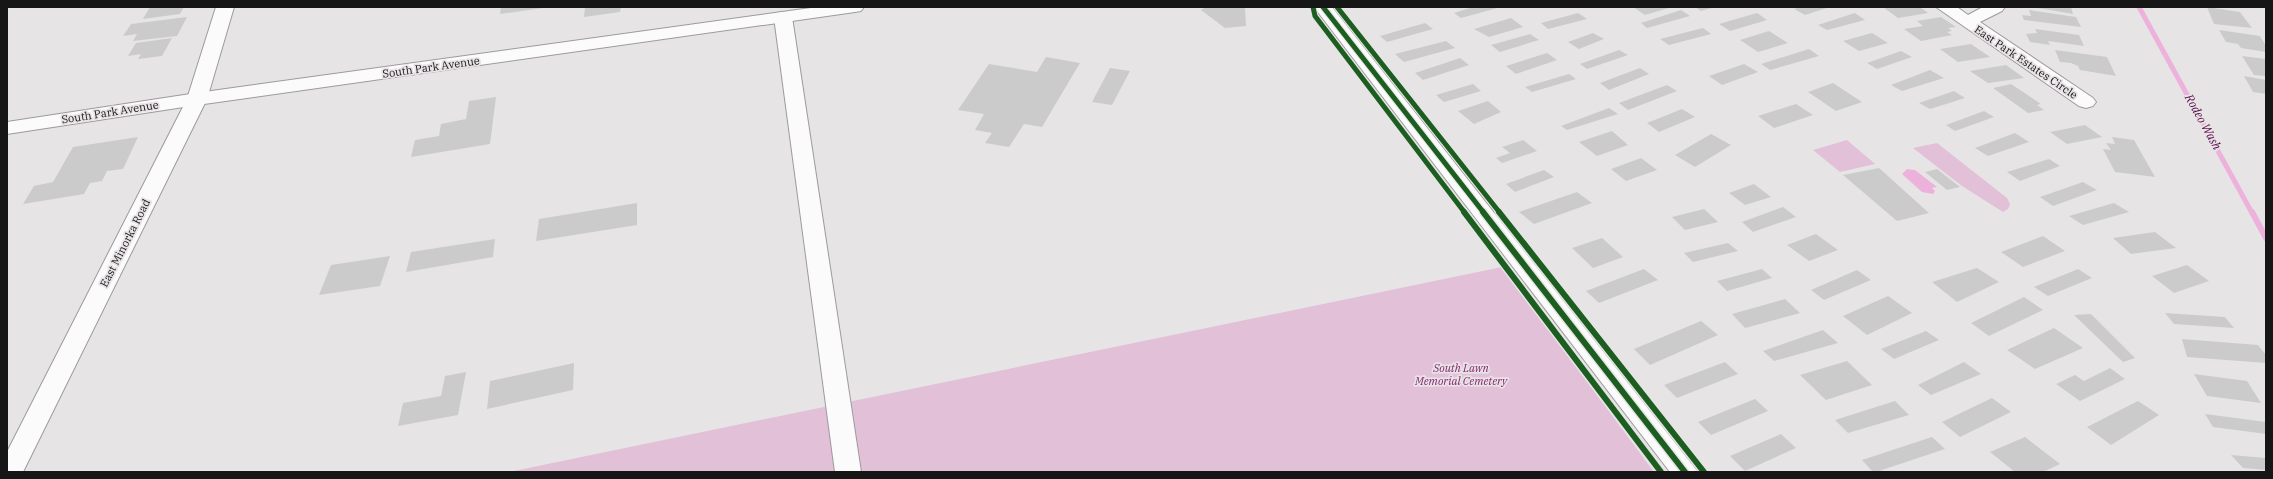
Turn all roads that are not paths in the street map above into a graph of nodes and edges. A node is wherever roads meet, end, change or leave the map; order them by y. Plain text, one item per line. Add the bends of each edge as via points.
1 (226, 7) edge
2 (855, 7) edge
3 (1323, 7) edge
4 (1945, 7) edge
5 (1996, 7) edge
6 (783, 17) junction
7 (1967, 22) junction
8 (197, 99) junction
9 (2086, 102) dead end
10 (7, 128) edge
11 (10, 472) edge
12 (848, 472) edge
13 (1685, 472) edge

1 - 8 street, East Minorka Road
2 - 6 street, South Park Avenue
3 - 13 street
4 - 7 street, East Park Estates Circle
5 - 7 street, East Park Estates Circle
6 - 8 street, South Park Avenue
6 - 12 street
7 - 9 street, East Park Estates Circle
8 - 10 street, South Park Avenue
8 - 11 street, East Minorka Road

